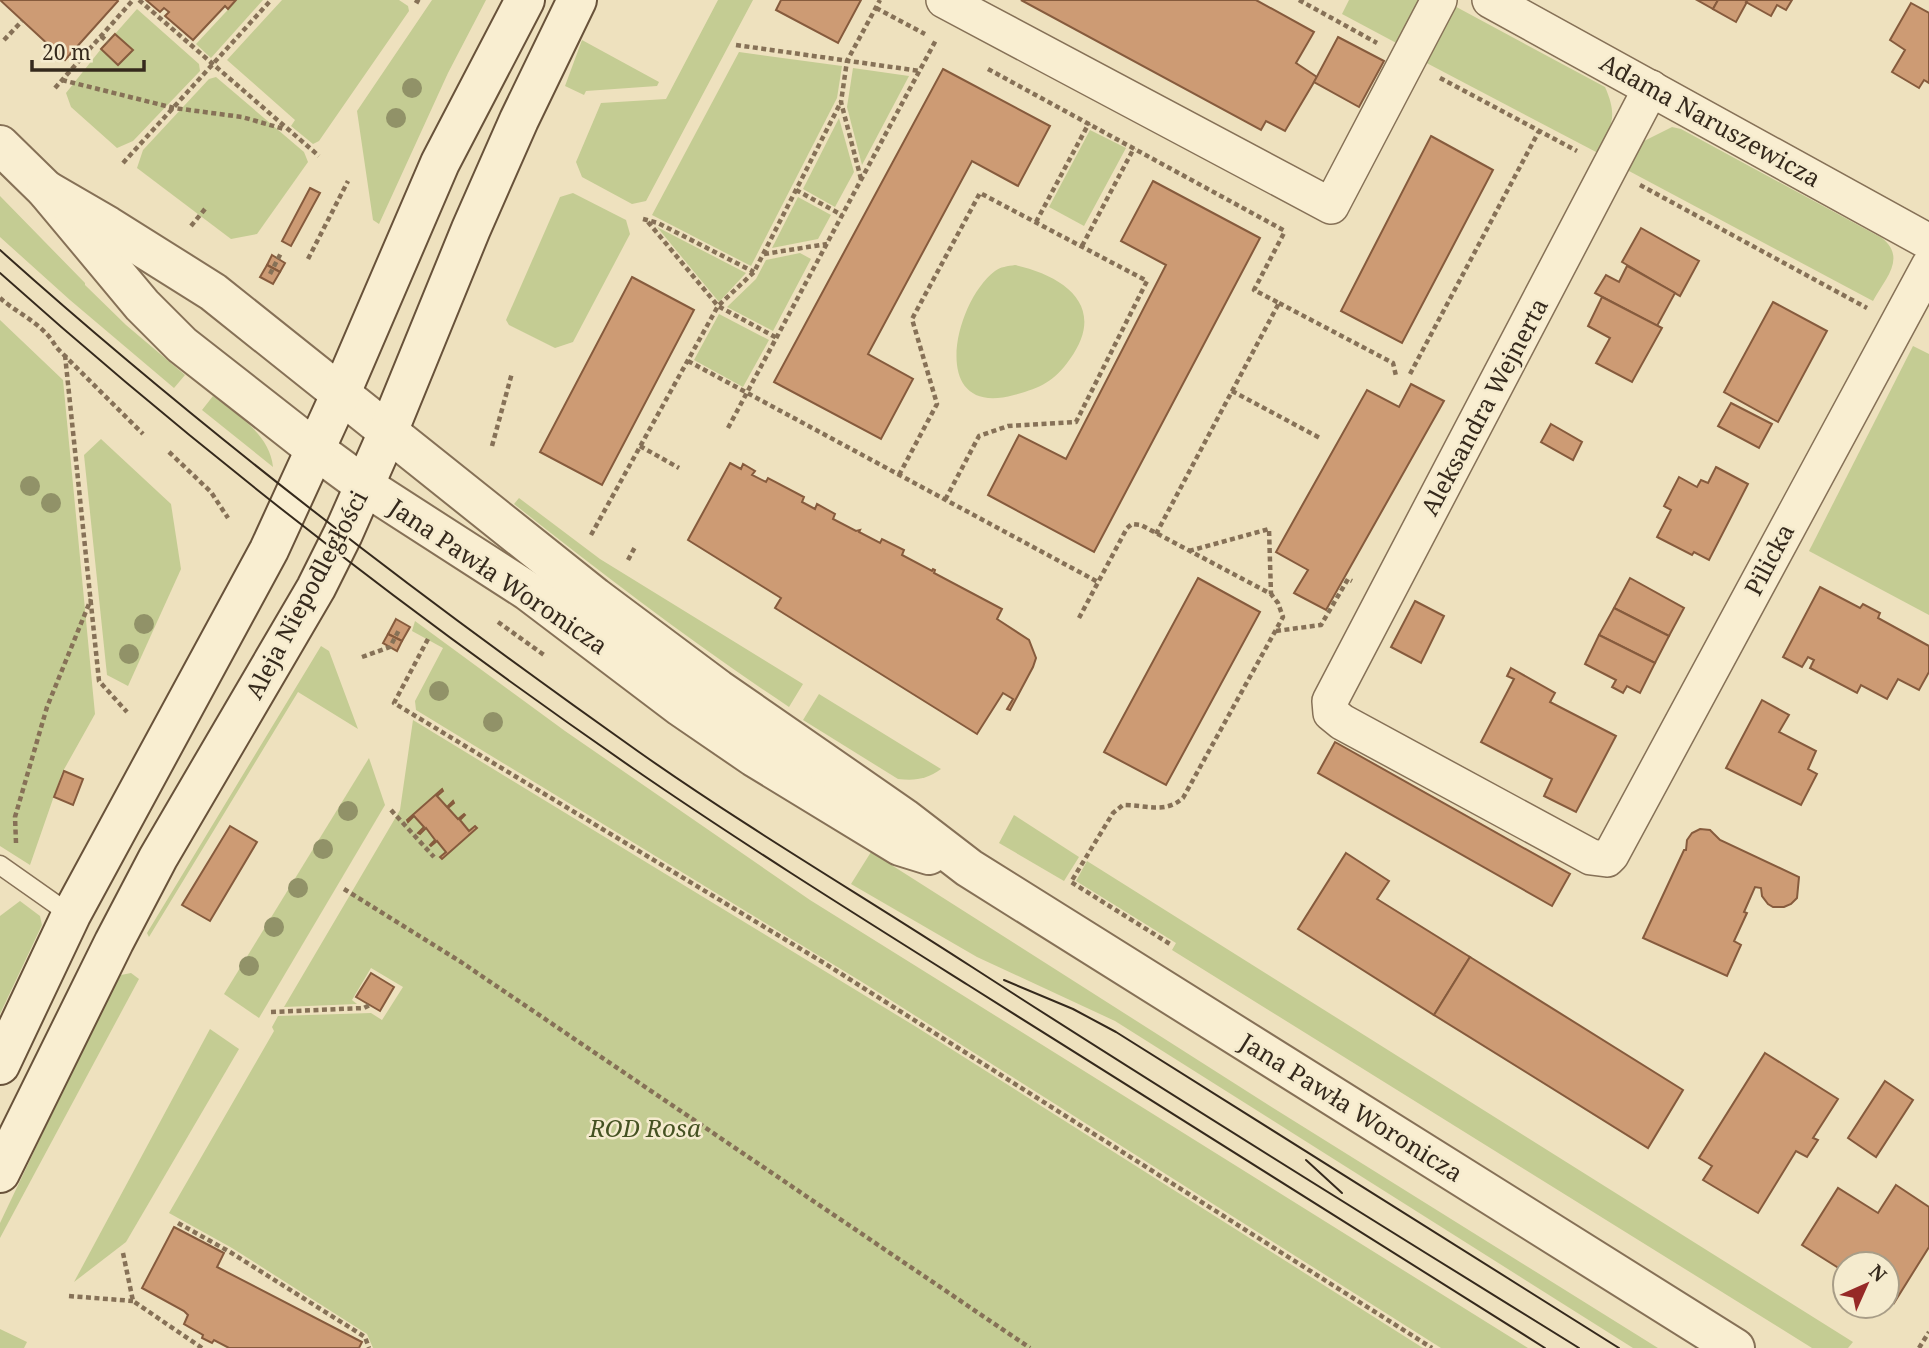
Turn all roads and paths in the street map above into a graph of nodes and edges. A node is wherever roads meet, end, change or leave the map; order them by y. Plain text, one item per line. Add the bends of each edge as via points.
1 (133, 0) edge
2 (139, 0) edge
3 (271, 0) edge
4 (415, 0) edge
5 (525, 0) edge
6 (578, 0) edge
7 (880, 0) edge
8 (944, 0) edge
9 (1440, 0) edge
10 (1490, 0) edge
11 (422, 4) dead end
12 (876, 8) junction
13 (22, 21) dead end
14 (101, 36) junction
15 (4, 40) dead end
16 (108, 42) dead end
17 (736, 45) dead end
18 (73, 51) dead end
19 (81, 58) junction
20 (847, 61) junction
21 (213, 65) junction
22 (983, 66) dead end
23 (920, 71) junction
24 (62, 80) junction
25 (55, 88) dead end
26 (1651, 88) junction
27 (841, 102) junction
28 (174, 108) junction
29 (1089, 123) junction
30 (288, 130) junction
31 (1539, 131) dead end
32 (0, 145) edge
33 (1134, 148) junction
34 (319, 156) dead end
35 (123, 163) dead end
36 (861, 180) junction
37 (348, 181) dead end
38 (46, 190) junction
39 (796, 190) junction
40 (1305, 192) junction
41 (205, 209) dead end
42 (842, 215) junction
43 (1036, 222) junction
44 (191, 226) dead end
45 (1286, 230) junction
46 (1929, 242) edge
47 (827, 244) junction
48 (1082, 246) junction
49 (281, 253) dead end
50 (763, 255) junction
51 (308, 259) dead end
52 (1929, 266) edge
53 (754, 272) junction
54 (271, 274) dead end
55 (0, 298) edge
56 (1279, 303) junction
57 (718, 306) junction
58 (777, 338) junction
59 (65, 355) junction
60 (688, 361) junction
61 (512, 373) dead end
62 (1410, 374) dead end
63 (1396, 376) dead end
64 (1232, 391) junction
65 (341, 393) junction
66 (747, 393) junction
67 (728, 428) dead end
68 (388, 432) junction
69 (144, 434) dead end
70 (1320, 438) dead end
71 (492, 446) dead end
72 (640, 446) junction
73 (316, 450) junction
74 (169, 452) dead end
75 (679, 468) dead end
76 (899, 475) junction
77 (365, 486) junction
78 (946, 500) junction
79 (228, 518) dead end
80 (1156, 534) junction
81 (591, 535) dead end
82 (635, 547) dead end
83 (1189, 551) junction
84 (628, 561) dead end
85 (1098, 582) junction
86 (1270, 594) junction
87 (91, 598) junction
88 (1384, 599) junction
89 (1079, 618) dead end
90 (498, 621) dead end
91 (399, 631) dead end
92 (1275, 631) junction
93 (428, 639) dead end
94 (362, 657) dead end
95 (548, 658) dead end
96 (127, 712) dead end
97 (1342, 722) joint
98 (391, 810) dead end
99 (434, 857) dead end
100 (0, 865) edge
101 (969, 868) junction
102 (17, 876) junction
103 (344, 889) dead end
104 (71, 915) junction
105 (1170, 944) dead end
106 (370, 1005) dead end
107 (271, 1012) dead end
108 (0, 1065) edge
109 (0, 1172) edge
110 (178, 1223) dead end
111 (123, 1253) dead end
112 (69, 1296) dead end
113 (133, 1301) junction
114 (1929, 1332) edge
115 (202, 1348) edge
116 (369, 1348) edge
117 (1030, 1348) edge
118 (1432, 1348) edge
119 (1735, 1348) edge
120 (1919, 1348) edge

1 - 14 path
2 - 21 path
3 - 21 path
4 - 11 path
5 - 65 street via 440,163
6 - 68 street, Aleja Niepodległości via 471,229
7 - 12 path
8 - 40 street
9 - 40 street via 1331,206
10 - 26 street, Adama Naruszewicza
12 - 20 path
12 - 23 path via 936,40
13 - 15 path
14 - 16 path
14 - 19 path
17 - 20 path
18 - 19 path
19 - 24 path
20 - 23 path
20 - 27 path
21 - 28 path
21 - 30 path
22 - 29 path
23 - 36 path
24 - 25 path
24 - 28 path
26 - 46 street, Adama Naruszewicza
26 - 88 street, Aleksandra Wejnerta
27 - 36 path
27 - 39 path
28 - 30 path via 242,117
28 - 35 path
29 - 33 path
29 - 43 path
30 - 34 path
31 - 62 path
32 - 38 street, Jana Pawła Woronicza
33 - 45 path
33 - 48 path
36 - 42 path
37 - 51 path
38 - 65 street, Jana Pawła Woronicza via 213,292
38 - 73 street, Jana Pawła Woronicza via 182,345
39 - 42 path
39 - 50 path
40 - 45 path
41 - 44 path
42 - 47 path
43 - 48 path
43 - 76 path via 980,193 912,319 937,404
45 - 56 path via 1254,290
47 - 50 path
47 - 58 path
48 - 78 path via 1147,281 1076,422 1008,426 979,436
49 - 54 path
50 - 53 path
52 - 97 street, Pilicka via 1611,855 1604,860 1591,857
53 - 57 path
53 - 57 path via 646,220
55 - 59 path via 20,310
56 - 63 path via 1393,363
56 - 64 path
57 - 58 path
57 - 60 path
58 - 66 path
59 - 69 path
59 - 87 path
60 - 66 path
60 - 72 path
61 - 71 path
64 - 70 path
64 - 80 path
65 - 68 street, Jana Pawła Woronicza
65 - 73 street
66 - 67 path
66 - 76 path
68 - 77 street, Aleja Niepodległości
68 - 101 street, Jana Pawła Woronicza via 718,690
72 - 75 path
72 - 81 path
73 - 77 street, Jana Pawła Woronicza
73 - 104 street via 269,550
74 - 79 path via 211,492
76 - 78 path
77 - 101 street, Jana Pawła Woronicza via 528,591 681,707 806,790 900,846
77 - 109 street, Aleja Niepodległości via 316,588 158,858
78 - 85 path
80 - 83 path
80 - 85 path via 1141,525 1127,528
82 - 84 path
83 - 86 path
83 - 86 path via 1269,529
85 - 89 path
86 - 92 path via 1283,617
87 - 96 path via 99,681
87 - 102 path via 47,707 15,817
88 - 92 path via 1348,579 1321,625
88 - 97 street, Aleksandra Wejnerta via 1330,701 1331,713
90 - 95 path
91 - 94 path via 390,648
92 - 105 path via 1184,798 1165,809 1123,806 1113,813 1071,882
93 - 118 path via 394,703 824,963
98 - 99 path
100 - 102 lane
101 - 119 street, Jana Pawła Woronicza
102 - 104 lane
103 - 117 path via 461,962
104 - 108 street
106 - 107 path via 364,1009
110 - 116 path via 365,1337
111 - 113 path
112 - 113 path
113 - 115 path
114 - 120 path

